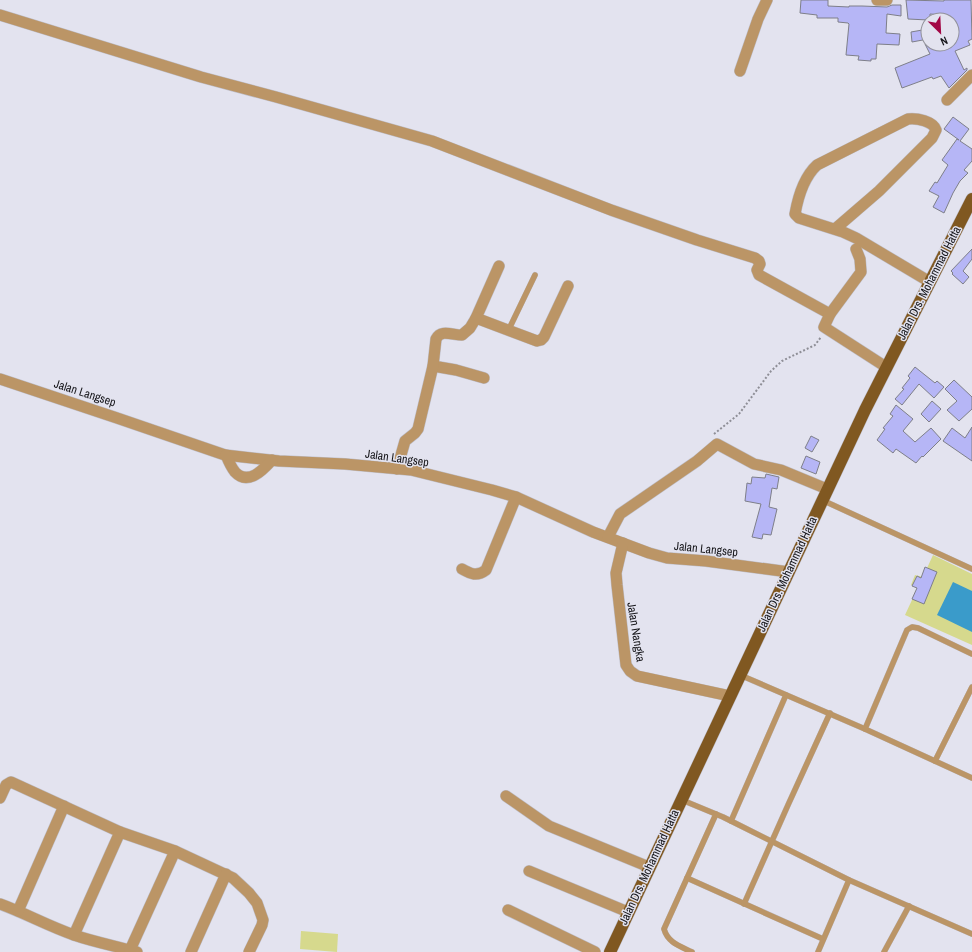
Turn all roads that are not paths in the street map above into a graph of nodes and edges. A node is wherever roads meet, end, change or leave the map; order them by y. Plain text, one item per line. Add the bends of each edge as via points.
1 (767, 0) edge
2 (877, 0) edge
3 (887, 0) edge
4 (0, 15) edge
5 (740, 71) dead end
6 (972, 75) edge
7 (946, 100) dead end
8 (972, 199) edge
9 (839, 230) junction
10 (856, 243) junction
11 (499, 266) dead end
12 (535, 275) dead end
13 (930, 282) junction
14 (568, 286) dead end
15 (830, 314) junction
16 (476, 318) junction
17 (509, 329) junction
18 (433, 366) junction
19 (886, 367) junction
20 (484, 378) dead end
21 (0, 379) edge
22 (226, 455) junction
23 (272, 460) junction
24 (397, 469) junction
25 (824, 494) junction
26 (516, 497) junction
27 (608, 537) junction
28 (623, 543) junction
29 (462, 569) dead end
30 (972, 569) edge
31 (789, 572) junction
32 (972, 654) edge
33 (740, 675) junction
34 (972, 687) edge
35 (786, 695) junction
36 (730, 696) junction
37 (830, 713) junction
38 (865, 729) junction
39 (935, 761) junction
40 (972, 778) edge
41 (506, 796) dead end
42 (0, 798) edge
43 (681, 800) junction
44 (64, 806) junction
45 (716, 814) junction
46 (731, 821) junction
47 (120, 832) junction
48 (772, 842) junction
49 (175, 851) junction
50 (649, 868) junction
51 (529, 871) dead end
52 (226, 874) junction
53 (687, 878) junction
54 (849, 880) junction
55 (0, 904) edge
56 (744, 904) junction
57 (908, 906) junction
58 (508, 910) dead end
59 (18, 911) junction
60 (628, 912) junction
61 (972, 934) edge
62 (74, 935) junction
63 (823, 939) junction
64 (133, 951) edge
65 (191, 952) edge
66 (249, 952) edge
67 (595, 952) edge
68 (610, 952) edge
69 (692, 952) edge
70 (818, 952) edge
71 (884, 952) edge

1 - 5 street
2 - 3 street
4 - 15 street via 201,77 432,141 611,210 754,258 760,264 757,270 759,275
6 - 7 street
8 - 13 main road, Jalan Drs. Mohammad Hatta
9 - 9 street via 798,218 795,214 798,200 814,168 908,119 916,118 935,127 932,138
9 - 10 street
10 - 13 street
10 - 15 street via 861,272
11 - 16 street
12 - 17 lane
13 - 19 main road, Jalan Drs. Mohammad Hatta
14 - 17 street via 541,340 537,341
15 - 19 street via 829,330
16 - 17 street
16 - 18 street via 462,335 444,333 438,336
18 - 20 street
18 - 24 street via 418,429 405,441
19 - 25 main road, Jalan Drs. Mohammad Hatta
21 - 22 street, Jalan Langsep
22 - 23 street, Jalan Langsep
22 - 23 street via 236,472 248,478 256,476
23 - 24 street, Jalan Langsep
24 - 26 street, Jalan Langsep via 410,470
25 - 27 street via 781,470 754,464 717,444 697,461 620,514
25 - 30 lane
25 - 31 main road, Jalan Drs. Mohammad Hatta
26 - 27 street, Jalan Langsep
26 - 29 street via 486,570 474,575
27 - 28 street, Jalan Langsep
28 - 31 street, Jalan Langsep via 666,558
28 - 36 street, Jalan Nangka via 616,585 626,665 630,671 637,676
31 - 33 main road, Jalan Drs. Mohammad Hatta
32 - 38 lane via 918,628 912,627 907,630
33 - 35 lane
33 - 36 main road, Jalan Drs. Mohammad Hatta
34 - 39 lane
35 - 37 lane
35 - 46 lane
36 - 43 main road, Jalan Drs. Mohammad Hatta
37 - 38 lane
37 - 48 lane
38 - 39 lane
39 - 40 lane
41 - 50 street via 549,826
42 - 44 street via 6,785 11,782
43 - 45 lane
43 - 50 main road, Jalan Drs. Mohammad Hatta
44 - 47 street
44 - 59 street
45 - 46 lane
45 - 53 lane
46 - 48 lane
47 - 49 street
47 - 62 street
48 - 54 lane
48 - 56 lane
49 - 52 street
49 - 64 street
50 - 60 main road, Jalan Drs. Mohammad Hatta
51 - 60 street
52 - 65 street
52 - 66 street via 249,893 262,914 262,925
53 - 56 lane
53 - 69 lane via 664,929 666,936 673,943
54 - 57 lane
54 - 63 lane
55 - 59 street
56 - 63 lane
57 - 61 lane
57 - 71 lane
58 - 67 street
59 - 62 street
60 - 68 main road, Jalan Drs. Mohammad Hatta
62 - 64 street
63 - 70 lane

